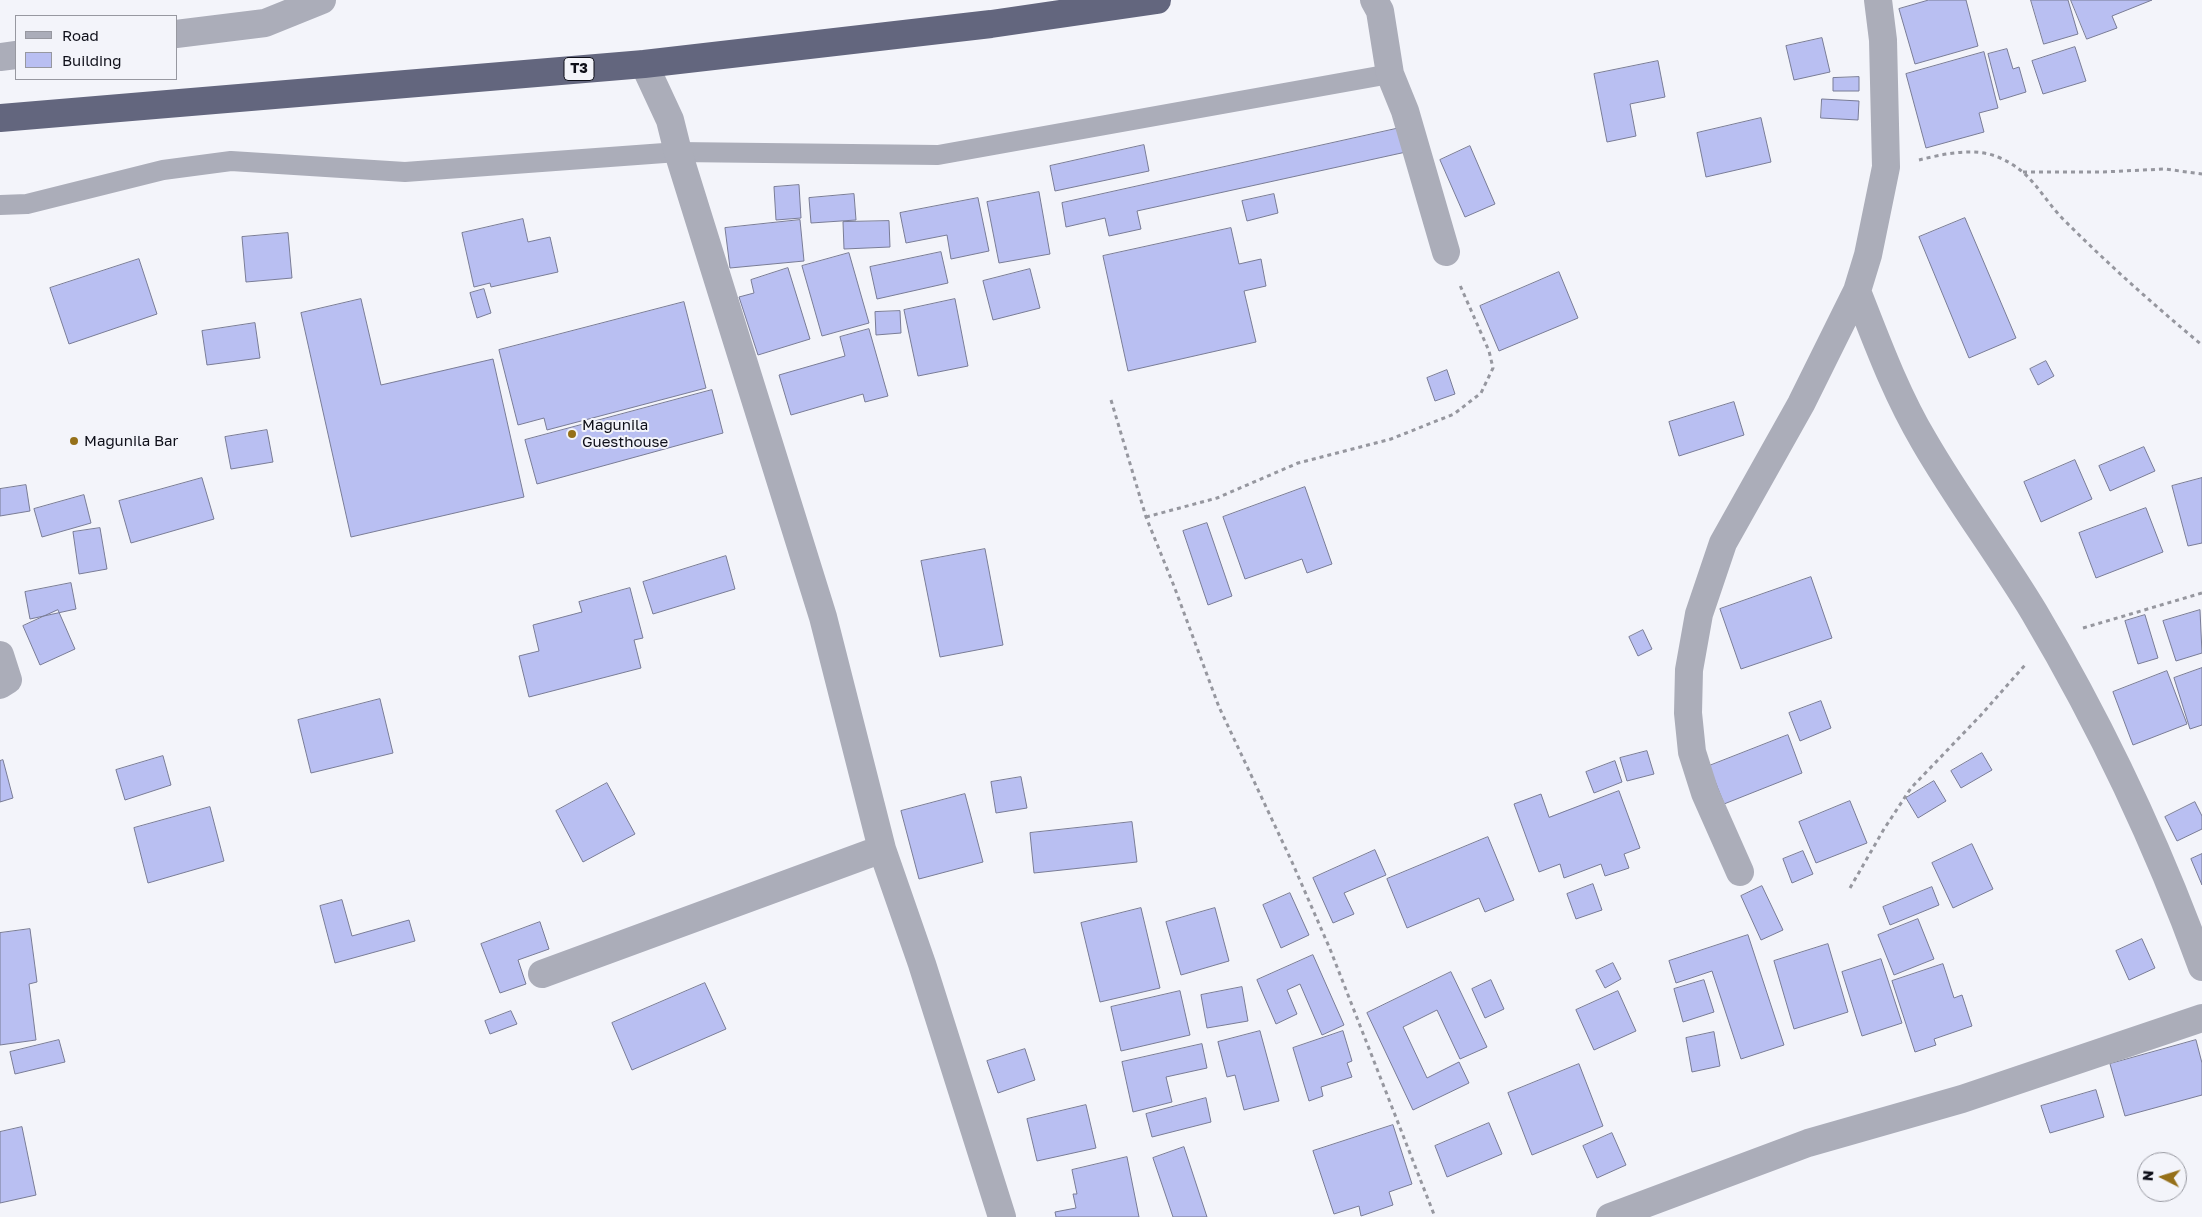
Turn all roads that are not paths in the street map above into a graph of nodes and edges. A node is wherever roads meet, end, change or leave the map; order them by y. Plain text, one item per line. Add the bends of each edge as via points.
1 (322, 0) edge
2 (1156, 0) edge
3 (1374, 0) edge
4 (1878, 0) edge
5 (178, 34) edge
6 (15, 55) edge
7 (0, 57) edge
8 (644, 64) junction
9 (1390, 74) junction
10 (0, 118) edge
11 (678, 152) junction
12 (0, 205) edge
13 (1446, 252) road end
14 (1856, 292) junction
15 (0, 655) edge
16 (0, 684) edge
17 (882, 849) junction
18 (1740, 872) dead end
19 (2202, 967) edge
20 (542, 974) dead end
21 (2202, 1018) edge
22 (1002, 1217) edge
23 (1610, 1217) edge

1 - 5 street via 265,23
2 - 8 highway, T3 via 976,26
3 - 9 street via 1380,11
4 - 14 street via 1883,40 1886,167 1877,218
6 - 7 street
8 - 10 highway, T3
8 - 11 street via 670,120
9 - 11 lane via 938,155
9 - 13 street via 1405,111
11 - 12 lane via 405,172 231,160 162,170 26,204
11 - 17 street via 823,617
14 - 18 street via 1802,404 1724,543 1699,614 1688,670 1692,752 1705,793
14 - 19 street via 1900,398 1924,442 2034,612 2088,706 2131,792
15 - 16 street via 8,680
17 - 20 street
17 - 22 street
21 - 23 street via 1962,1099 1808,1143

